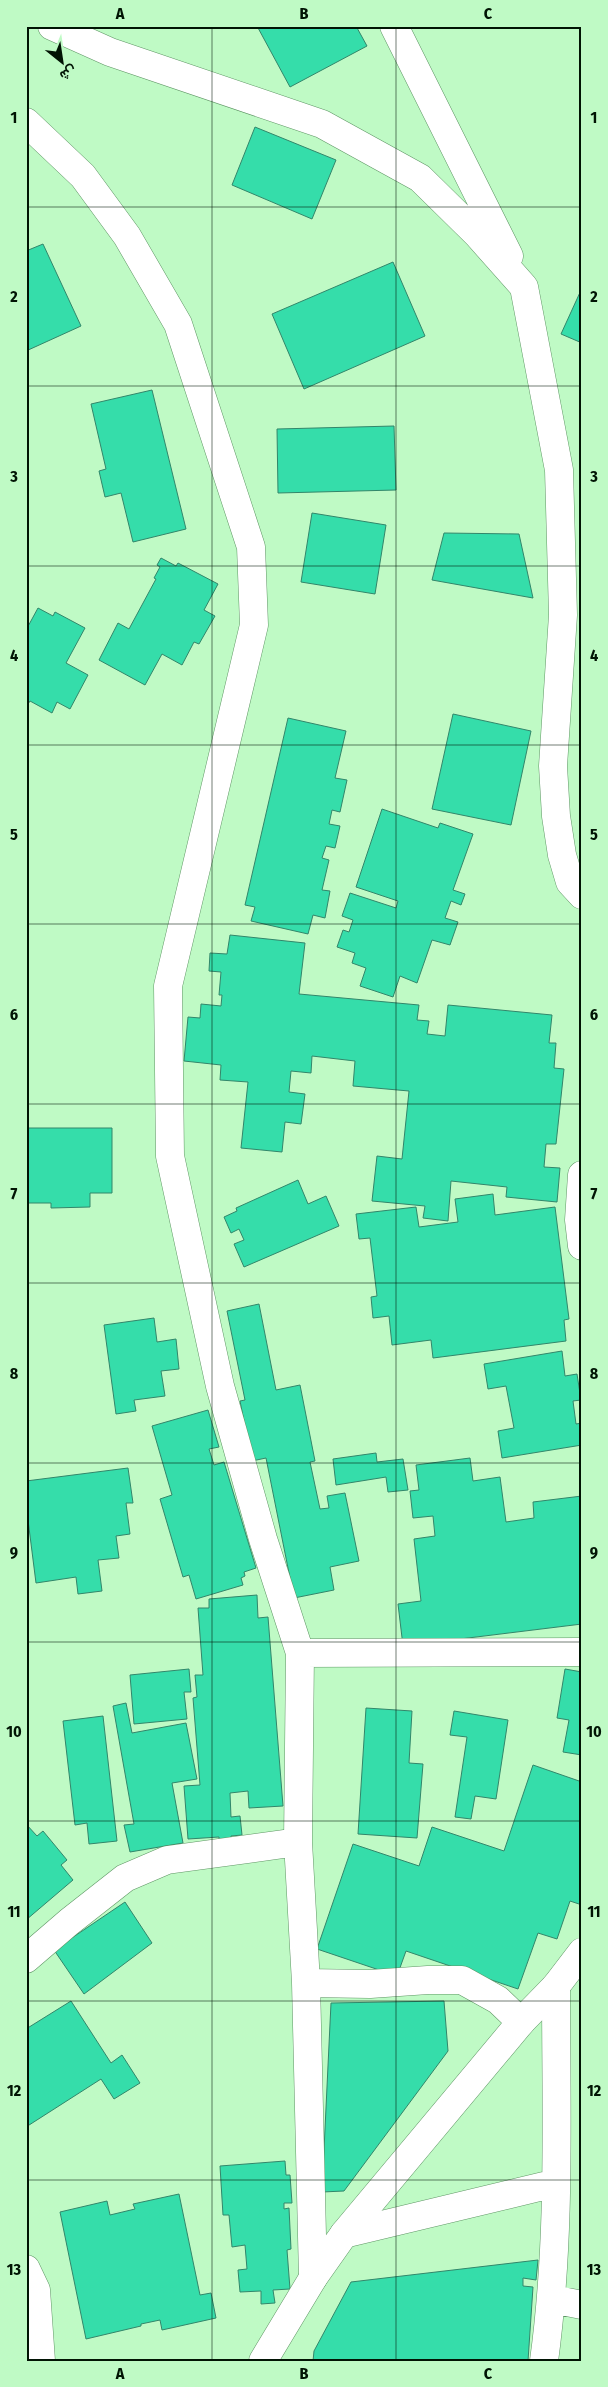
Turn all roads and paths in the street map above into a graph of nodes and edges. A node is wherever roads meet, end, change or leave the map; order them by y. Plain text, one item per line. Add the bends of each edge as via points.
1 (52, 26) edge
2 (394, 26) edge
3 (26, 122) edge
4 (524, 287) junction
5 (582, 895) edge
6 (582, 1175) edge
7 (582, 1246) edge
8 (582, 1652) edge
9 (300, 1654) junction
10 (298, 1842) junction
11 (582, 1952) edge
12 (26, 1960) edge
13 (306, 1983) junction
14 (556, 1986) junction
15 (521, 2022) junction
16 (556, 2183) junction
17 (344, 2234) junction
18 (26, 2269) edge
19 (313, 2278) junction
20 (552, 2299) junction
21 (582, 2305) edge
22 (41, 2361) edge
23 (263, 2361) edge
24 (544, 2361) edge

1 - 4 street via 110,52 322,124 404,169 420,178 477,234
2 - 4 street
3 - 9 street via 83,176 127,236 178,324 251,547 254,625 168,986 170,1156 220,1386 263,1539
4 - 5 street via 560,470 563,615 553,766 562,855 570,882
6 - 7 street via 578,1220
8 - 9 street
9 - 10 street
10 - 12 street via 167,1860 134,1874 69,1922
10 - 13 street
11 - 14 street
13 - 15 street via 462,1980 498,2000
13 - 19 street
14 - 15 street
14 - 16 street
15 - 17 street
16 - 17 street
16 - 20 street
17 - 19 street
18 - 22 street via 36,2290
19 - 23 street
20 - 21 street
20 - 24 street

